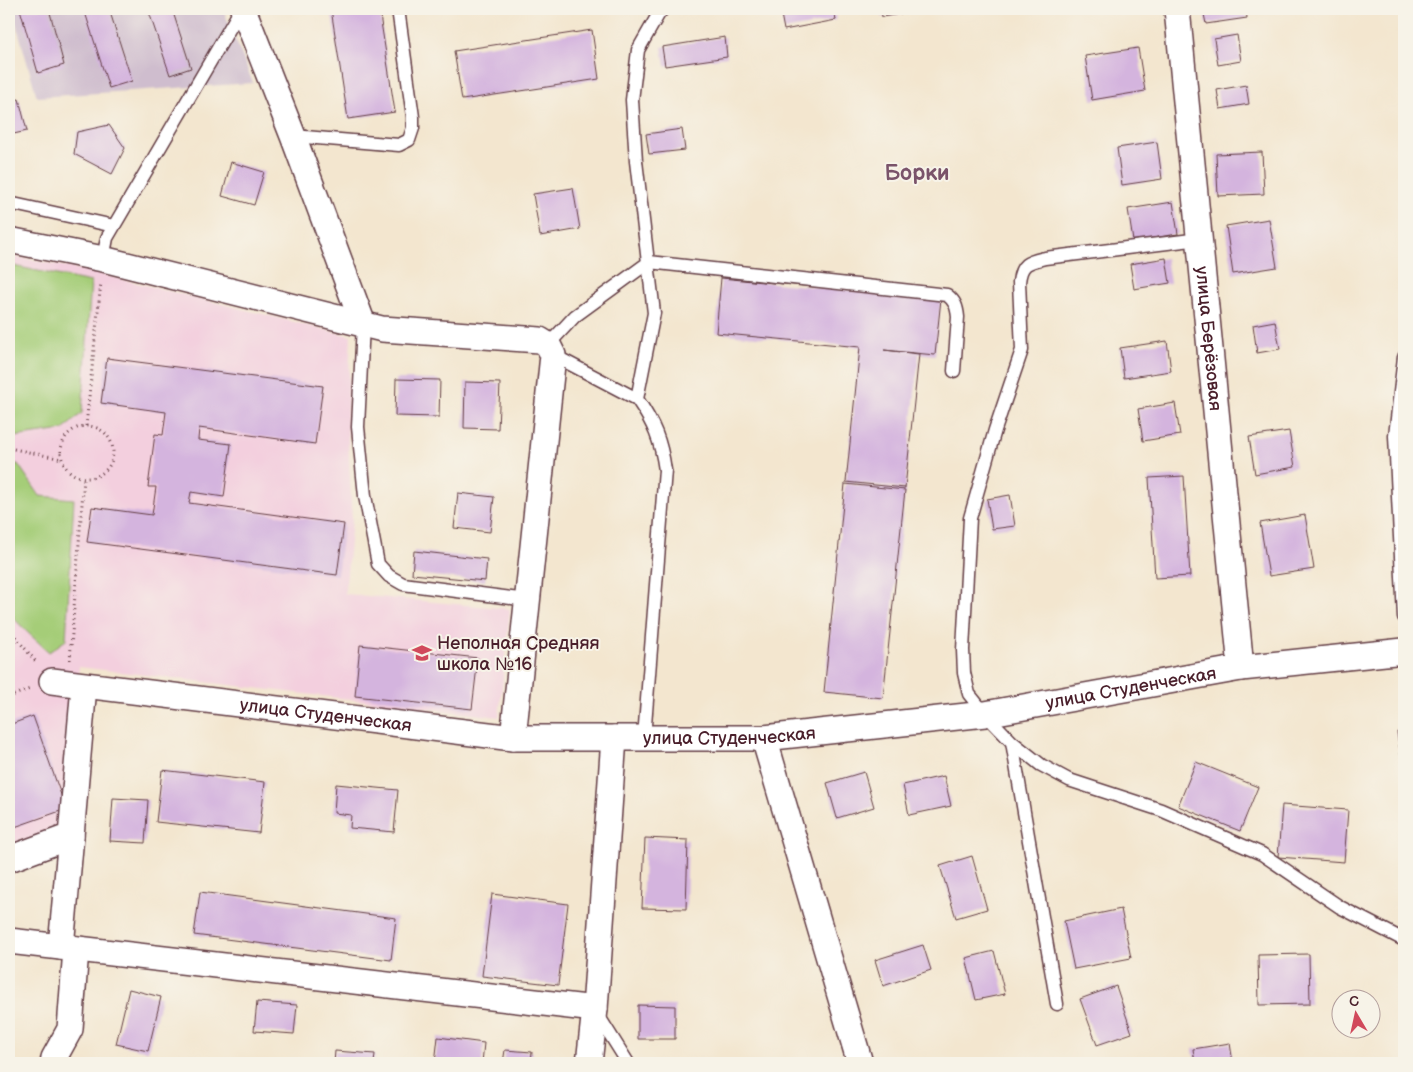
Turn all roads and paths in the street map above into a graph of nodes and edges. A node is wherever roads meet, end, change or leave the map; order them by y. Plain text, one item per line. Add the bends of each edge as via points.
1 (242, 9) edge
2 (398, 9) edge
3 (663, 9) edge
4 (1177, 9) edge
5 (293, 136) junction
6 (9, 203) edge
7 (114, 226) junction
8 (1200, 239) junction
9 (9, 240) edge
10 (103, 259) junction
11 (648, 262) junction
12 (363, 324) junction
13 (550, 350) junction
14 (1404, 357) edge
15 (954, 371) dead end
16 (637, 399) junction
17 (86, 426) junction
18 (9, 448) edge
19 (62, 459) junction
20 (84, 478) junction
21 (527, 600) junction
22 (1404, 617) edge
23 (9, 629) edge
24 (1404, 652) edge
25 (1241, 668) junction
26 (68, 683) junction
27 (985, 714) junction
28 (513, 738) junction
29 (614, 738) junction
30 (644, 738) junction
31 (764, 738) junction
32 (1012, 742) junction
33 (71, 836) junction
34 (9, 860) edge
35 (1404, 940) edge
36 (9, 941) edge
37 (68, 948) junction
38 (1057, 1004) dead end
39 (595, 1010) junction
40 (53, 1063) edge
41 (589, 1063) edge
42 (628, 1063) edge
43 (860, 1063) edge

1 - 5 street
1 - 7 lane
2 - 5 lane via 413,117 409,140 399,145
3 - 11 lane via 638,50 632,100
4 - 8 street, улица Берёзовая
5 - 12 street
6 - 7 lane
7 - 10 lane via 107,238
8 - 25 street, улица Берёзовая
8 - 27 lane via 1045,258 1025,264 1020,272 1022,350 970,518 964,673 969,694
9 - 10 street
10 - 12 street
10 - 17 path
11 - 13 lane via 575,316
11 - 15 lane via 947,295 958,308
11 - 16 lane via 654,313
12 - 13 street via 382,329 540,340
12 - 21 lane via 358,427 365,496 378,564 403,584
13 - 16 lane
13 - 21 street
14 - 22 lane via 1395,436
16 - 30 lane via 656,431 665,470
17 - 19 path via 66,436 62,443
17 - 20 path via 107,435 113,457 99,475
18 - 19 path
19 - 20 path via 70,472
20 - 26 path
21 - 28 street
23 - 26 path
24 - 25 street, улица Студенческая
25 - 27 street, улица Студенческая
26 - 28 street, улица Студенческая
26 - 33 street
27 - 31 street, улица Студенческая
27 - 32 lane
28 - 29 street, улица Студенческая
29 - 30 street, улица Студенческая
29 - 39 street
30 - 31 street, улица Студенческая
31 - 43 street
32 - 35 lane via 1041,765 1069,780 1161,810 1262,854 1340,907
32 - 38 lane
33 - 34 street
33 - 37 street
36 - 37 street
37 - 39 street
37 - 40 street via 70,1028
39 - 41 street
39 - 42 lane

